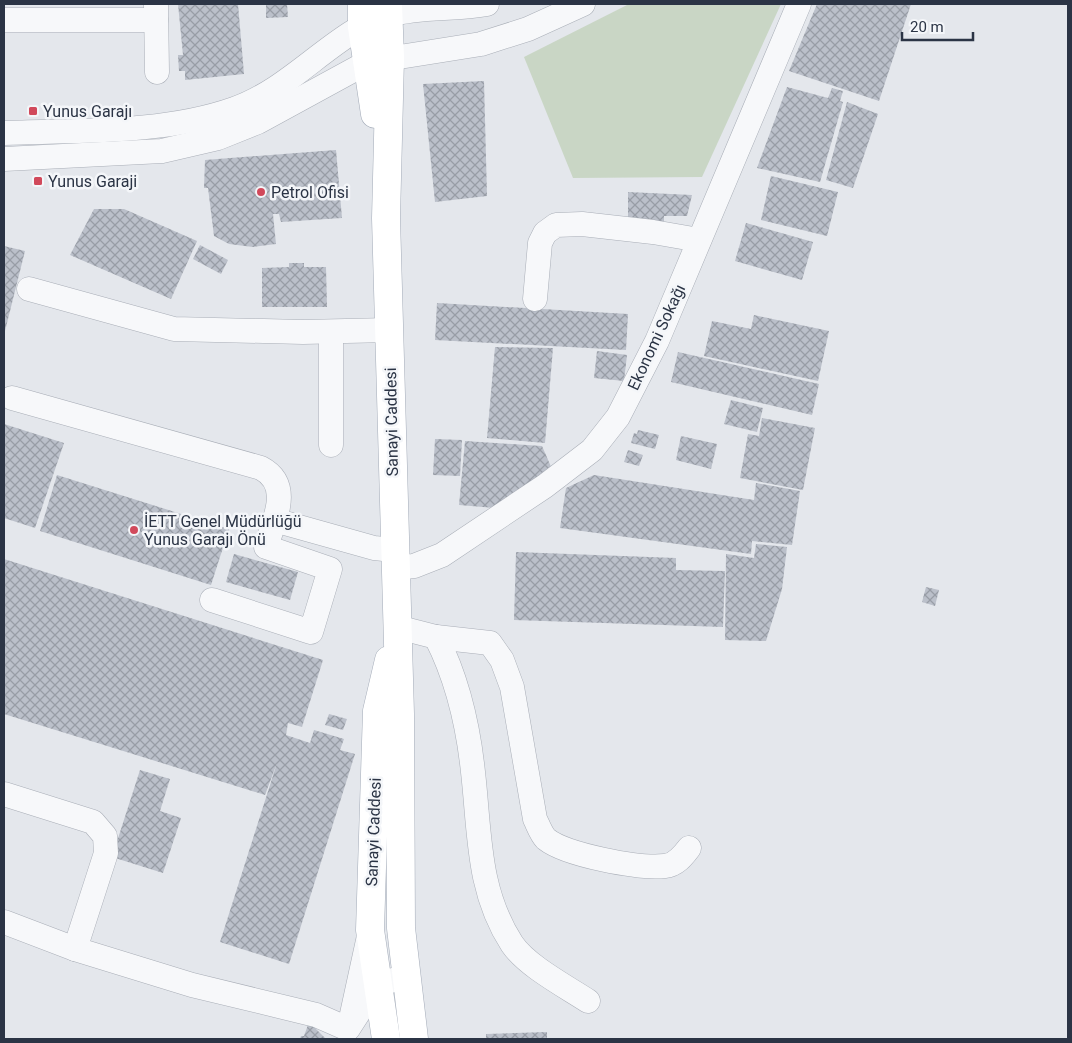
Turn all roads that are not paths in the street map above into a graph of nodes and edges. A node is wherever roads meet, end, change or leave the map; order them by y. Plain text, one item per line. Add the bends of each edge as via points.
1 (487, 4) edge
2 (583, 4) edge
3 (799, 4) edge
4 (388, 9) edge
5 (156, 12) edge
6 (362, 15) edge
7 (4, 20) edge
8 (379, 60) junction
9 (157, 72) dead end
10 (162, 126) junction
11 (4, 133) edge
12 (162, 151) junction
13 (4, 159) edge
14 (699, 240) junction
15 (30, 289) dead end
16 (535, 298) dead end
17 (389, 330) junction
18 (331, 332) junction
19 (12, 398) dead end
20 (331, 445) dead end
21 (274, 520) junction
22 (395, 559) junction
23 (212, 600) dead end
24 (397, 627) junction
25 (436, 637) junction
26 (4, 794) edge
27 (689, 848) dead end
28 (4, 922) edge
29 (370, 930) junction
30 (75, 949) junction
31 (406, 977) junction
32 (377, 984) junction
33 (588, 1001) dead end
34 (347, 1034) edge
35 (386, 1039) edge
36 (414, 1039) edge

1 - 4 street
2 - 8 street via 528,29 481,44
3 - 14 street, Ekonomi Sokağı
4 - 6 street
4 - 8 main road
5 - 7 street
5 - 9 street
6 - 8 main road, Sanayi Caddesi
6 - 10 street via 259,98 209,116
8 - 12 street via 258,122 218,138
8 - 17 main road, Sanayi Caddesi
10 - 11 street
10 - 12 street
12 - 13 street
14 - 16 street via 590,225 556,225 545,233 540,243
14 - 22 street, Ekonomi Sokağı via 657,340 618,417 592,450 545,486 442,555 414,566
15 - 18 street via 174,329
17 - 18 street
17 - 22 main road, Sanayi Caddesi
18 - 20 street
19 - 21 street via 261,468 273,475 279,488
21 - 22 street, Ekonomi Sokağı via 374,548
21 - 23 street via 266,547 330,569 311,632
22 - 24 main road, Sanayi Caddesi
24 - 25 street
24 - 29 main road, Sanayi Caddesi via 377,711
24 - 31 main road, Sanayi Caddesi via 401,928
25 - 27 street via 490,644 502,660 512,687 535,818 544,837 560,848 626,864 667,866 681,859
25 - 33 street via 450,665 464,708 480,859 491,901 513,945 542,972
26 - 30 street via 93,822 105,836 106,852
28 - 30 street
29 - 32 main road, Sanayi Caddesi
29 - 34 street
30 - 34 street via 192,985 316,1014
31 - 32 street
31 - 36 main road, Sanayi Caddesi
32 - 34 street
32 - 35 main road, Sanayi Caddesi

